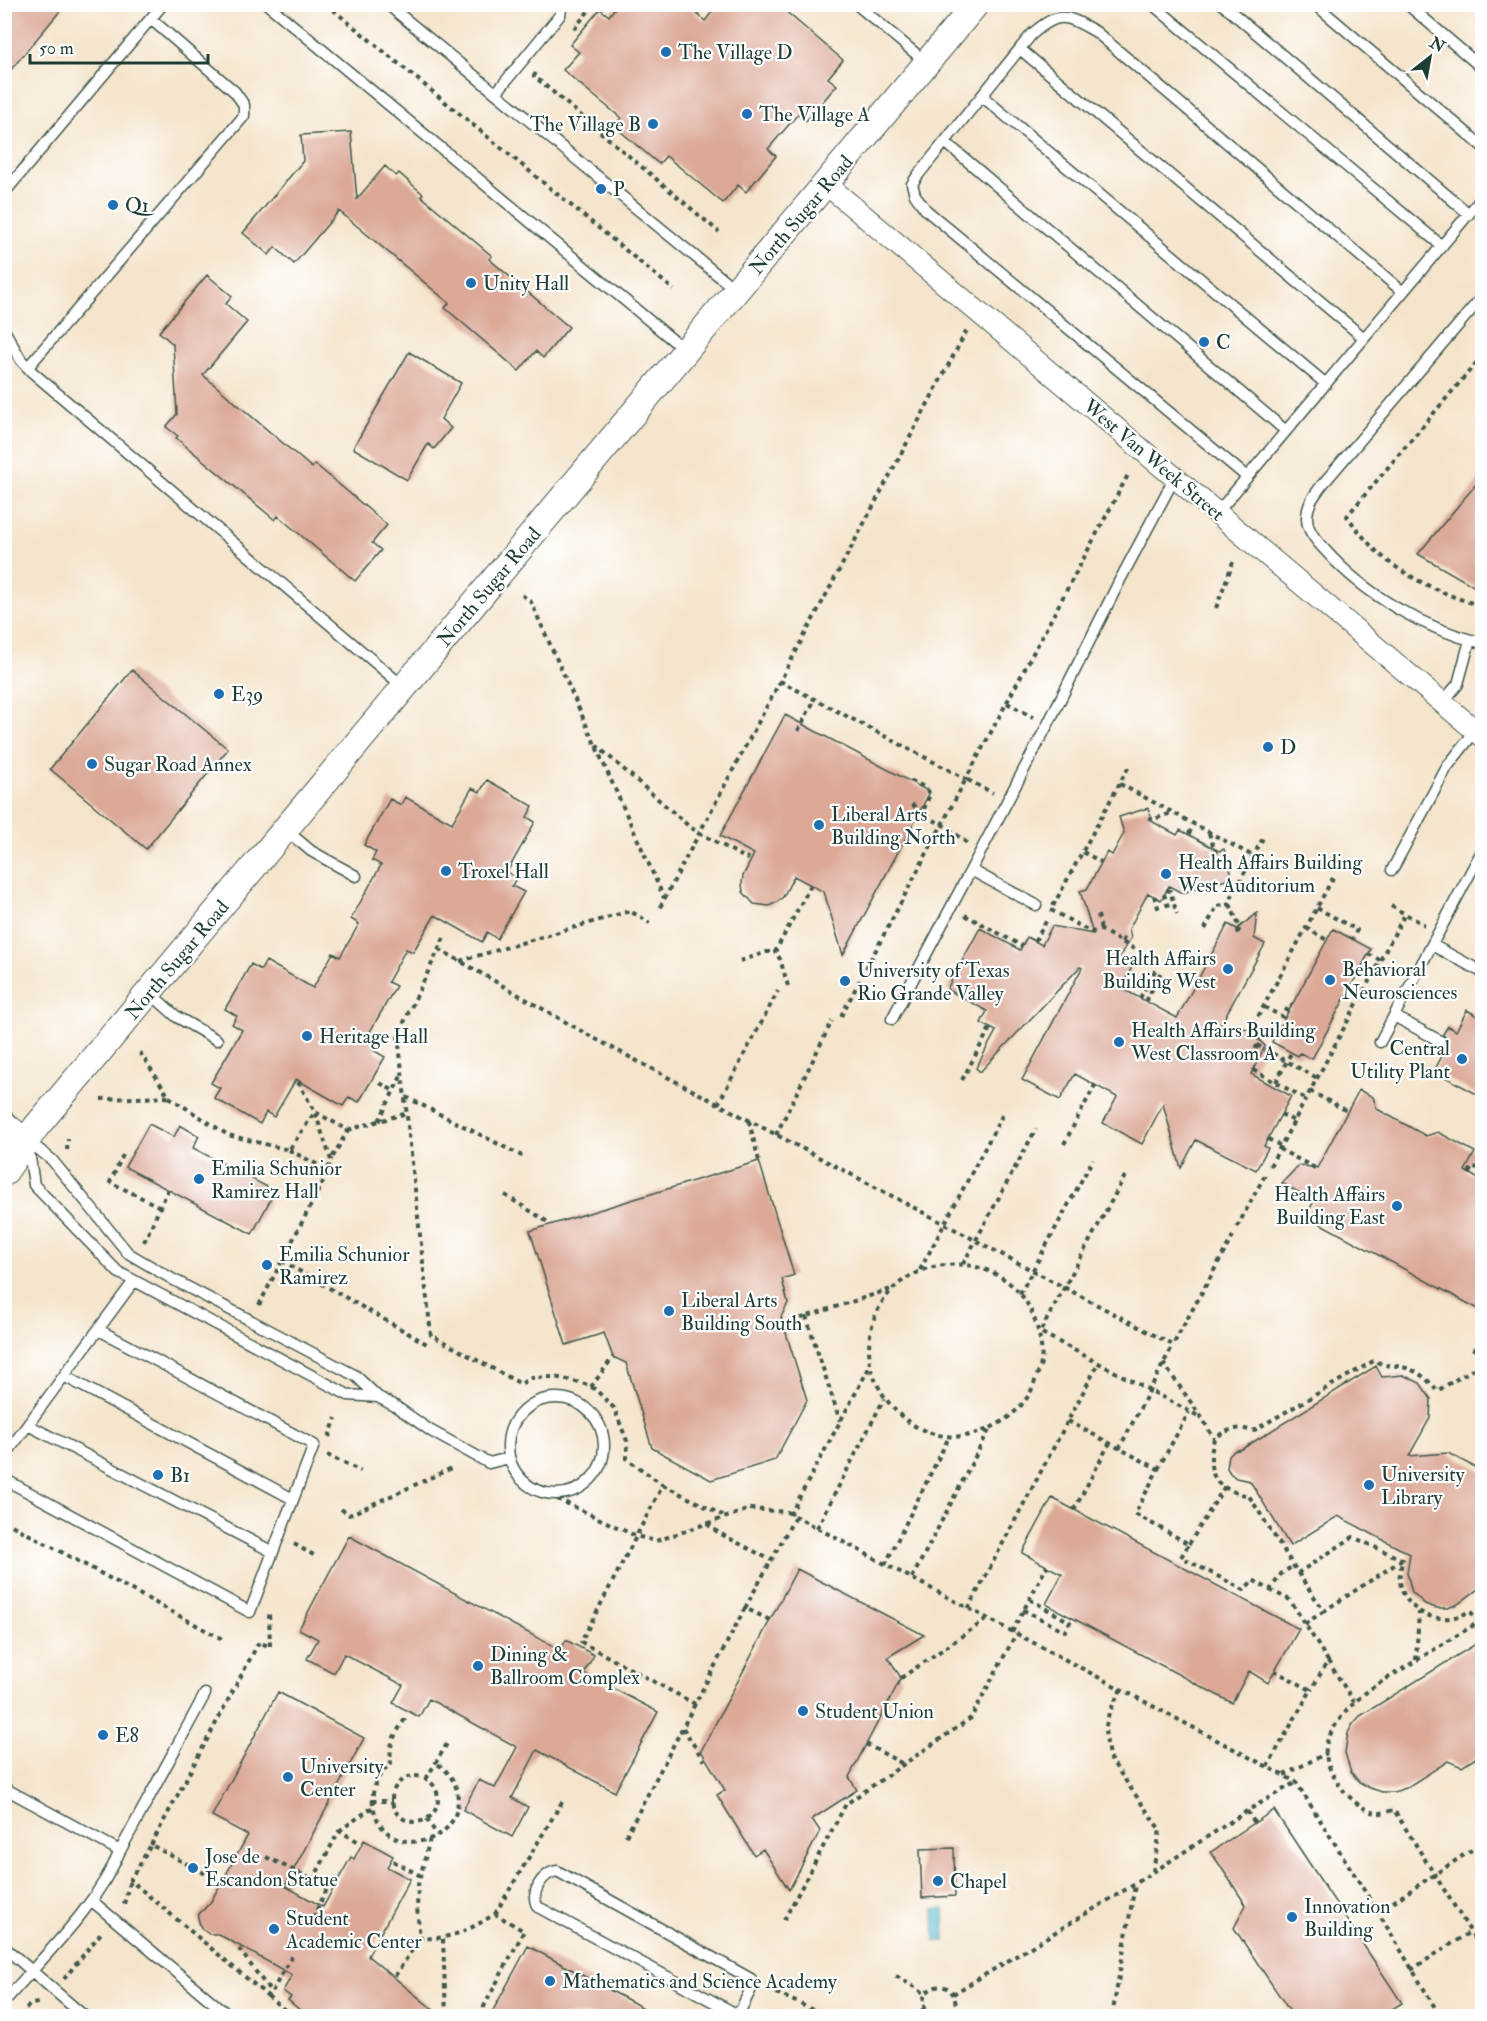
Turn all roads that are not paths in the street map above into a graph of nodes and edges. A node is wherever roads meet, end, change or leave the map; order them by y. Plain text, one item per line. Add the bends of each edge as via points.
1 (163, 4) edge
2 (267, 4) edge
3 (387, 4) edge
4 (562, 4) edge
5 (856, 4) edge
6 (976, 4) edge
7 (1152, 4) edge
8 (1222, 4) edge
9 (1315, 4) edge
10 (1407, 4) edge
11 (151, 19) junction
12 (1020, 49) junction
13 (927, 63) junction
14 (1482, 68) edge
15 (496, 93) junction
16 (983, 97) junction
17 (945, 142) junction
18 (1482, 146) edge
19 (826, 184) junction
20 (4, 193) edge
21 (1482, 200) edge
22 (1469, 214) junction
23 (1442, 246) junction
24 (737, 291) junction
25 (1403, 292) junction
26 (1482, 297) edge
27 (4, 330) edge
28 (1364, 338) junction
29 (686, 351) junction
30 (27, 368) junction
31 (1326, 384) junction
32 (1286, 431) junction
33 (1175, 477) junction
34 (1247, 477) junction
35 (1217, 513) junction
36 (1470, 640) junction
37 (1482, 643) edge
38 (405, 688) junction
39 (1443, 702) junction
40 (1479, 733) edge
41 (286, 829) junction
42 (1482, 851) edge
43 (971, 870) junction
44 (1392, 870) dead end
45 (356, 876) dead end
46 (1036, 905) dead end
47 (1432, 945) junction
48 (1482, 972) edge
49 (149, 993) junction
50 (1394, 1016) junction
51 (892, 1019) dead end
52 (218, 1040) dead end
53 (1440, 1041) dead end
54 (1380, 1042) dead end
55 (4, 1120) edge
56 (27, 1140) junction
57 (4, 1173) edge
58 (128, 1253) junction
59 (111, 1265) junction
60 (134, 1281) junction
61 (99, 1330) junction
62 (64, 1376) junction
63 (378, 1397) junction
64 (28, 1425) junction
65 (4, 1457) edge
66 (509, 1458) junction
67 (4, 1479) edge
68 (293, 1499) junction
69 (273, 1552) junction
70 (205, 1694) dead end
71 (4, 1788) edge
72 (120, 1851) junction
73 (92, 1901) junction
74 (4, 1947) edge
75 (32, 1970) junction
76 (4, 2002) edge
77 (84, 2016) edge
78 (229, 2016) edge
79 (738, 2016) edge

1 - 11 lane
2 - 29 lane
3 - 15 lane
4 - 15 lane via 560,15
5 - 13 lane
6 - 13 street, North Sugar Road
7 - 23 lane
8 - 22 lane
9 - 18 lane
10 - 14 lane
11 - 20 lane
11 - 30 lane via 235,92 244,105 243,116
12 - 16 lane
12 - 25 lane via 1048,20 1063,17 1096,32
12 - 28 lane
13 - 19 street, North Sugar Road
15 - 24 lane
16 - 17 lane
16 - 31 lane
17 - 32 lane
17 - 34 lane via 912,184 926,210
19 - 24 street, North Sugar Road
19 - 33 street, West Van Week Street
21 - 22 lane
22 - 23 lane
23 - 25 lane
24 - 29 street, North Sugar Road
25 - 28 lane
26 - 36 lane via 1322,485 1309,503 1307,520 1312,536 1339,566 1376,596
27 - 30 lane
28 - 31 lane
29 - 38 street, North Sugar Road
30 - 38 lane
31 - 32 lane
32 - 34 lane
33 - 35 street, West Van Week Street
33 - 43 lane
34 - 35 lane
35 - 39 street, West Van Week Street
36 - 37 lane
36 - 39 lane via 1458,684
38 - 41 street, North Sugar Road
39 - 40 street, West Van Week Street
40 - 44 lane via 1447,767
41 - 45 lane via 311,851
41 - 49 street, North Sugar Road
42 - 47 lane
43 - 46 lane
43 - 51 lane
47 - 48 lane
47 - 50 lane
49 - 52 lane via 177,1017
49 - 56 street, North Sugar Road
50 - 53 lane
50 - 54 lane
55 - 56 street
56 - 57 street, North Sugar Road
56 - 58 lane via 52,1160
56 - 59 lane via 34,1185
58 - 59 lane
58 - 63 lane via 356,1376
59 - 60 lane
60 - 61 lane
60 - 63 lane via 348,1395
61 - 62 lane
61 - 68 lane via 314,1445
62 - 64 lane
62 - 68 lane
63 - 66 lane via 489,1462
64 - 65 lane
64 - 69 lane
66 - 66 lane via 527,1486 549,1495 566,1494 593,1478 604,1455 600,1426 581,1405 548,1398 532,1404 512,1425 507,1442
67 - 69 lane via 250,1612
68 - 69 lane
70 - 72 lane
71 - 72 lane
72 - 73 lane
73 - 75 lane
73 - 78 lane
74 - 75 lane
75 - 76 lane
75 - 77 lane
79 - 79 lane via 753,1988 751,1978 557,1871 546,1875 534,1894 538,1907

